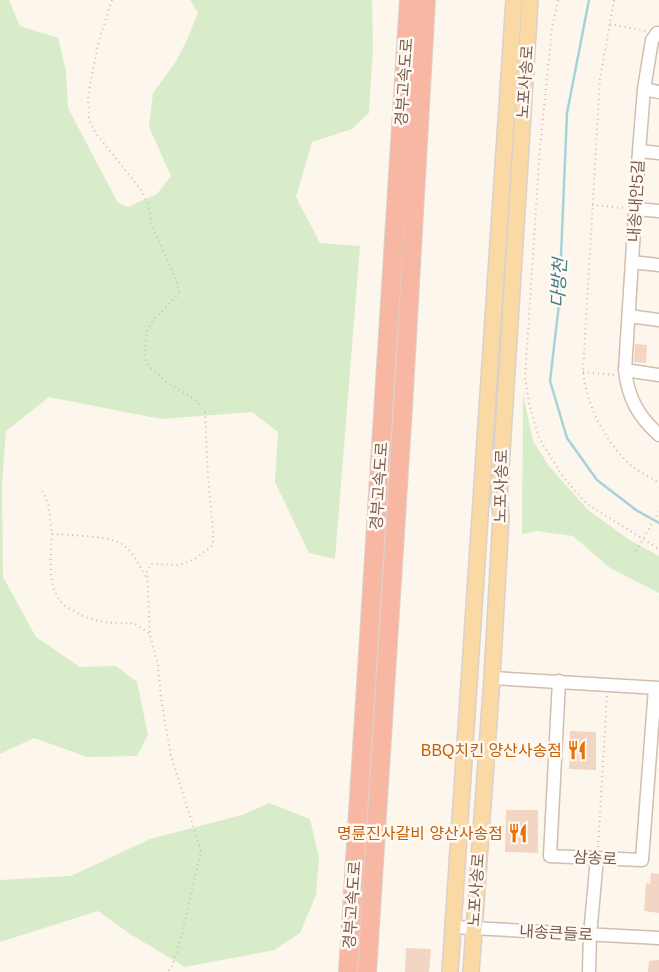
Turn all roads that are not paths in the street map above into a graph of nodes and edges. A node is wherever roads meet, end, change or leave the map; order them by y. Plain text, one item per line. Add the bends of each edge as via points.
1 (409, 0) edge
2 (426, 0) edge
3 (514, 0) edge
4 (530, 0) edge
5 (658, 34) edge
6 (644, 90) junction
7 (659, 92) edge
8 (639, 151) junction
9 (659, 153) edge
10 (636, 208) junction
11 (659, 211) edge
12 (632, 262) junction
13 (659, 265) edge
14 (629, 316) junction
15 (659, 320) edge
16 (625, 373) junction
17 (659, 375) edge
18 (659, 435) edge
19 (492, 678) junction
20 (559, 681) junction
21 (657, 688) edge
22 (597, 858) junction
23 (453, 927) junction
24 (474, 929) junction
25 (590, 935) junction
26 (659, 938) edge
27 (348, 972) edge
28 (366, 972) edge
29 (450, 972) edge
30 (471, 972) edge
31 (589, 972) edge

1 - 27 highway, 경부고속도로
2 - 28 highway, 경부고속도로
3 - 23 main road, 노포사송로
4 - 19 main road, 노포사송로 via 499,500 501,516
5 - 6 street, 내송내안5길 via 652,40
6 - 7 street
6 - 8 street, 내송내안5길
8 - 9 street
8 - 10 street, 내송내안5길
10 - 11 street
10 - 12 street, 내송내안5길
12 - 13 street
12 - 14 street, 내송내안5길
14 - 15 street
14 - 16 street, 내송내안5길
16 - 17 street
16 - 18 street, 내송내안5길 via 626,387 634,406
19 - 20 street, 삼송로
19 - 24 main road, 노포사송로
20 - 21 street, 삼송로
20 - 22 street, 삼송로 via 550,856
21 - 22 street, 삼송로 via 642,860
22 - 25 street
23 - 24 street, 내송큰들로
23 - 29 main road, 노포사송로
24 - 25 street, 내송큰들로
24 - 30 main road, 노포사송로
25 - 26 street, 내송큰들로
25 - 31 street

